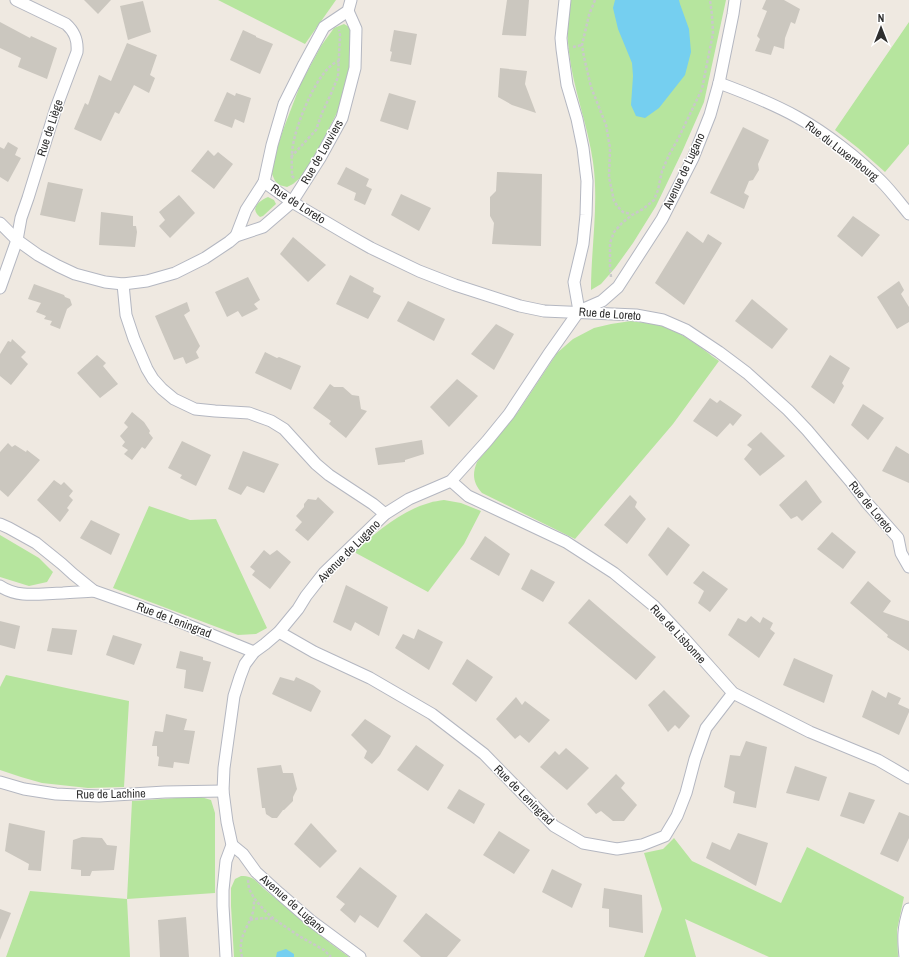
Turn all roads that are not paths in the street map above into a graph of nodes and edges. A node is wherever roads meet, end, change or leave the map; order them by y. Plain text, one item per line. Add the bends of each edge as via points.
1 (16, 0) edge
2 (351, 0) edge
3 (565, 0) edge
4 (735, 0) edge
5 (348, 11) junction
6 (719, 83) junction
7 (264, 182) junction
8 (292, 202) junction
9 (909, 214) edge
10 (0, 223) edge
11 (236, 236) junction
12 (17, 240) junction
13 (123, 284) junction
14 (0, 288) edge
15 (580, 311) junction
16 (451, 481) junction
17 (385, 514) junction
18 (0, 524) edge
19 (903, 539) edge
20 (909, 567) edge
21 (0, 586) edge
22 (94, 591) junction
23 (279, 632) junction
24 (254, 652) junction
25 (733, 693) junction
26 (909, 778) edge
27 (0, 782) edge
28 (223, 791) junction
29 (232, 845) junction
30 (909, 909) edge
31 (226, 957) edge
32 (360, 957) edge
33 (905, 957) edge

1 - 12 street, Rue de Liège via 66,24 72,29 78,44 75,60 56,108 21,218
2 - 5 street
3 - 15 street via 562,49 567,85 583,148 587,181 583,244 574,282
4 - 6 street, Avenue de Lugano
5 - 7 street via 324,27 284,104
5 - 8 street, Rue de Louviers via 356,29 355,68 342,118
6 - 9 street, Rue du Luxembourg via 766,101 824,134 882,182
6 - 15 street, Avenue de Lugano via 693,158 662,219 618,287 602,301
7 - 8 street, Rue de Loreto
7 - 11 street via 246,210
8 - 11 street, Rue de Louviers via 263,228
8 - 15 street, Rue de Loreto via 384,255 449,283 520,306 544,311
10 - 12 street, Rue de Louviers
11 - 13 street, Rue de Louviers via 205,258 175,272 147,281
12 - 13 street, Rue de Louviers via 38,255 76,274
12 - 14 street, Rue de Liège
13 - 17 street via 126,315 134,339 147,369 162,389 174,399 195,409 248,413 271,421 284,429 329,475
15 - 16 street, Avenue de Lugano via 510,414
15 - 19 street, Rue de Loreto via 636,315 663,320 686,330 719,352 788,410 867,503
16 - 17 street, Avenue de Lugano via 409,499
16 - 25 street, Rue de Lisbonne via 468,496 566,542 614,573 654,606
17 - 23 street, Avenue de Lugano via 324,573
18 - 22 street, Rue de Leningrad via 36,543
19 - 20 street, Rue de Loreto via 901,553
21 - 22 street, Rue de Leningrad via 23,595
22 - 24 street, Rue de Leningrad via 168,617
23 - 24 street, Avenue de Lugano
23 - 25 street, Rue de Leningrad via 314,652 370,678 432,714 484,754 554,826 583,843 616,849 642,845 665,836 677,816 686,793 706,728
24 - 28 street, Avenue de Lugano via 245,664 234,696
25 - 26 street, Rue de Lisbonne via 810,732 878,760
27 - 28 street, Rue de Lachine via 56,794 99,796
28 - 29 street, Avenue de Lugano
29 - 31 street via 226,861 223,890
29 - 32 street, Avenue de Lugano via 279,893
30 - 33 street via 903,936

